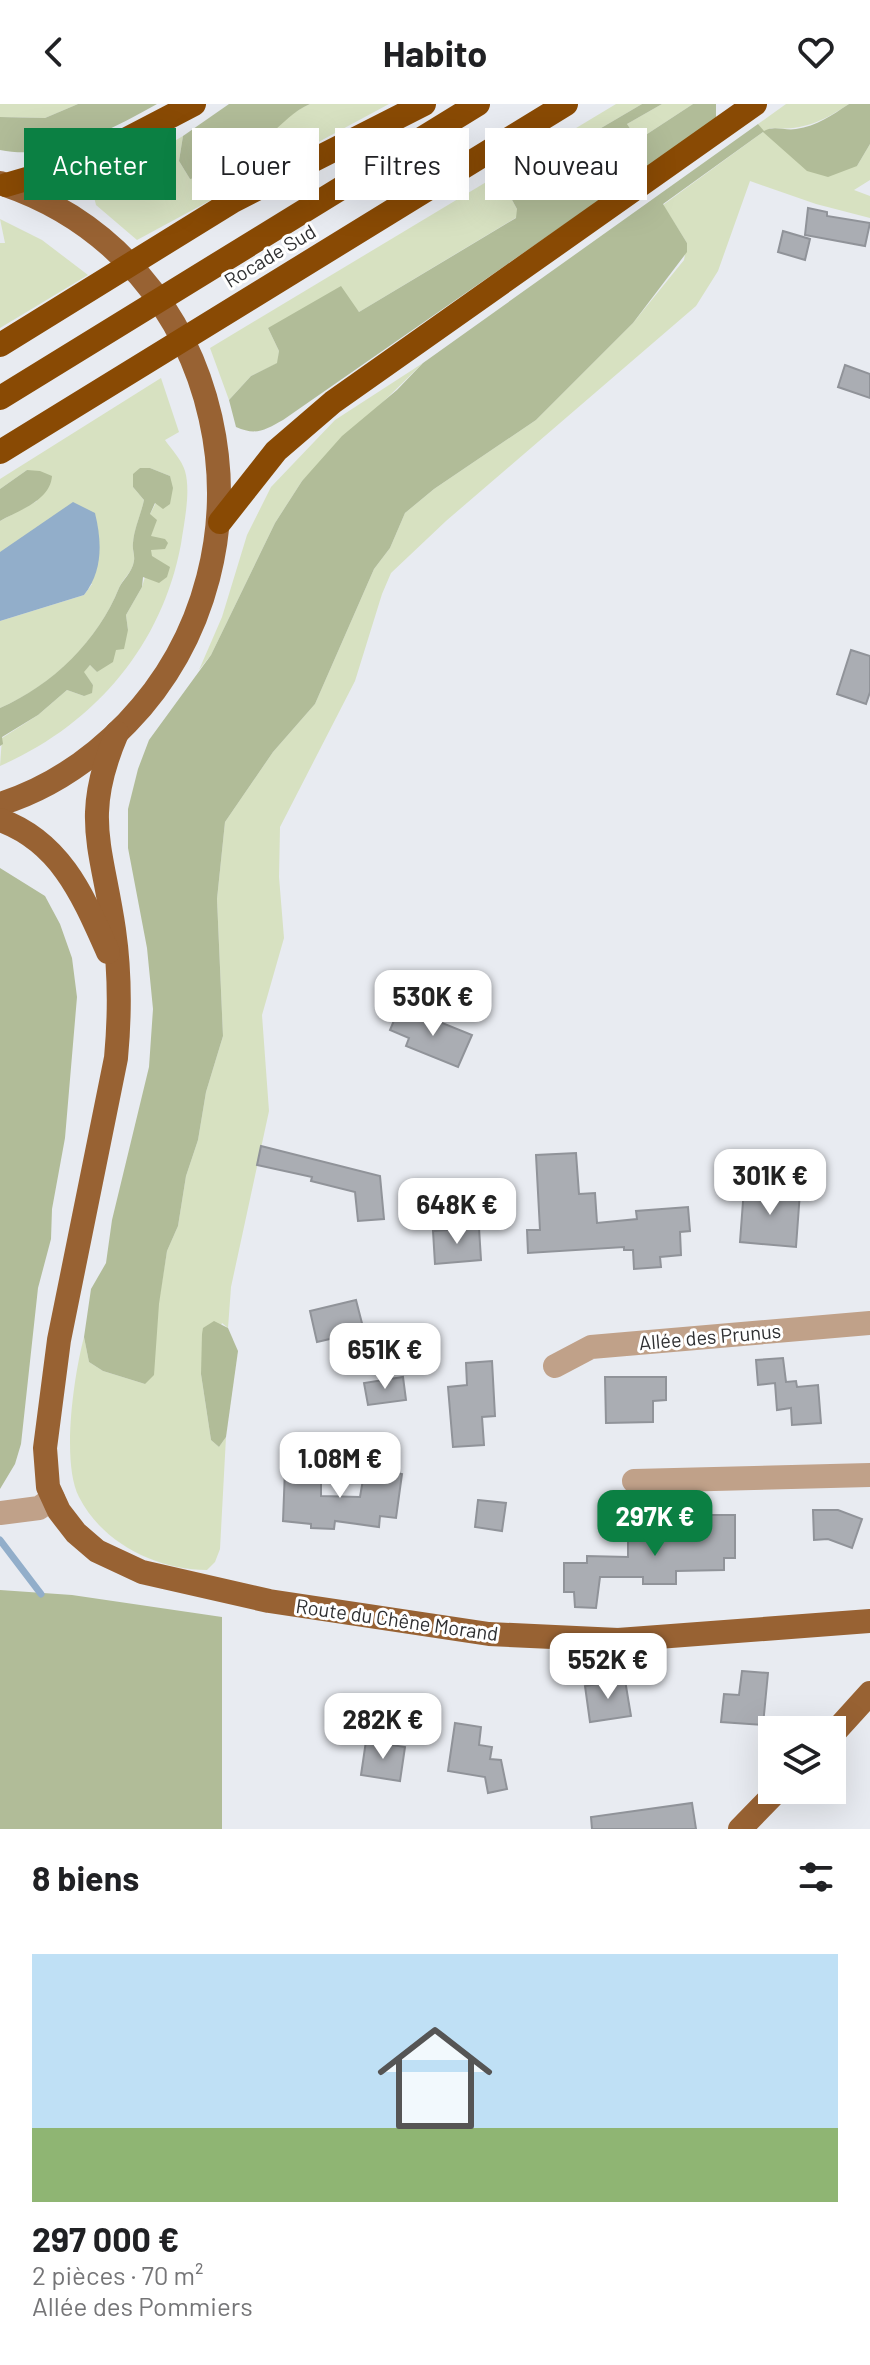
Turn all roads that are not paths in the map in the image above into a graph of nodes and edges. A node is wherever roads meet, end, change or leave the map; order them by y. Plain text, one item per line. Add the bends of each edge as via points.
1 (194, 104) edge
2 (424, 104) edge
3 (478, 104) edge
4 (566, 104) edge
5 (755, 104) edge
6 (3, 184) edge
7 (0, 345) edge
8 (0, 398) edge
9 (0, 452) edge
10 (220, 522) junction
11 (117, 733) junction
12 (0, 804) edge
13 (0, 820) edge
14 (117, 972) junction
15 (870, 1323) edge
16 (555, 1366) dead end
17 (870, 1475) edge
18 (634, 1481) dead end
19 (53, 1498) junction
20 (0, 1513) edge
21 (870, 1621) edge
22 (870, 1693) edge
23 (846, 1720) edge
24 (764, 1804) edge
25 (740, 1829) edge

1 - 6 highway via 81,163
2 - 7 highway via 233,201
3 - 8 highway, Rocade Sud
4 - 9 highway, Rocade Sud
5 - 10 highway via 321,411 276,451
6 - 10 main road via 89,230 165,311 199,376 218,451
10 - 11 main road via 207,589 180,652 148,700
11 - 12 main road via 65,774
11 - 14 main road, Route du Chêne Morand via 98,791 96,834
13 - 14 main road, Route du Chêne Morand via 42,841 63,865
14 - 19 main road, Route du Chêne Morand via 116,1058 85,1199 46,1433 44,1462
15 - 16 street, Allée des Prunus via 591,1347
17 - 18 street
19 - 20 street via 39,1508
19 - 21 main road, Route du Chêne Morand via 76,1533 125,1567 359,1616 489,1634 618,1640
22 - 23 main road
24 - 25 main road

